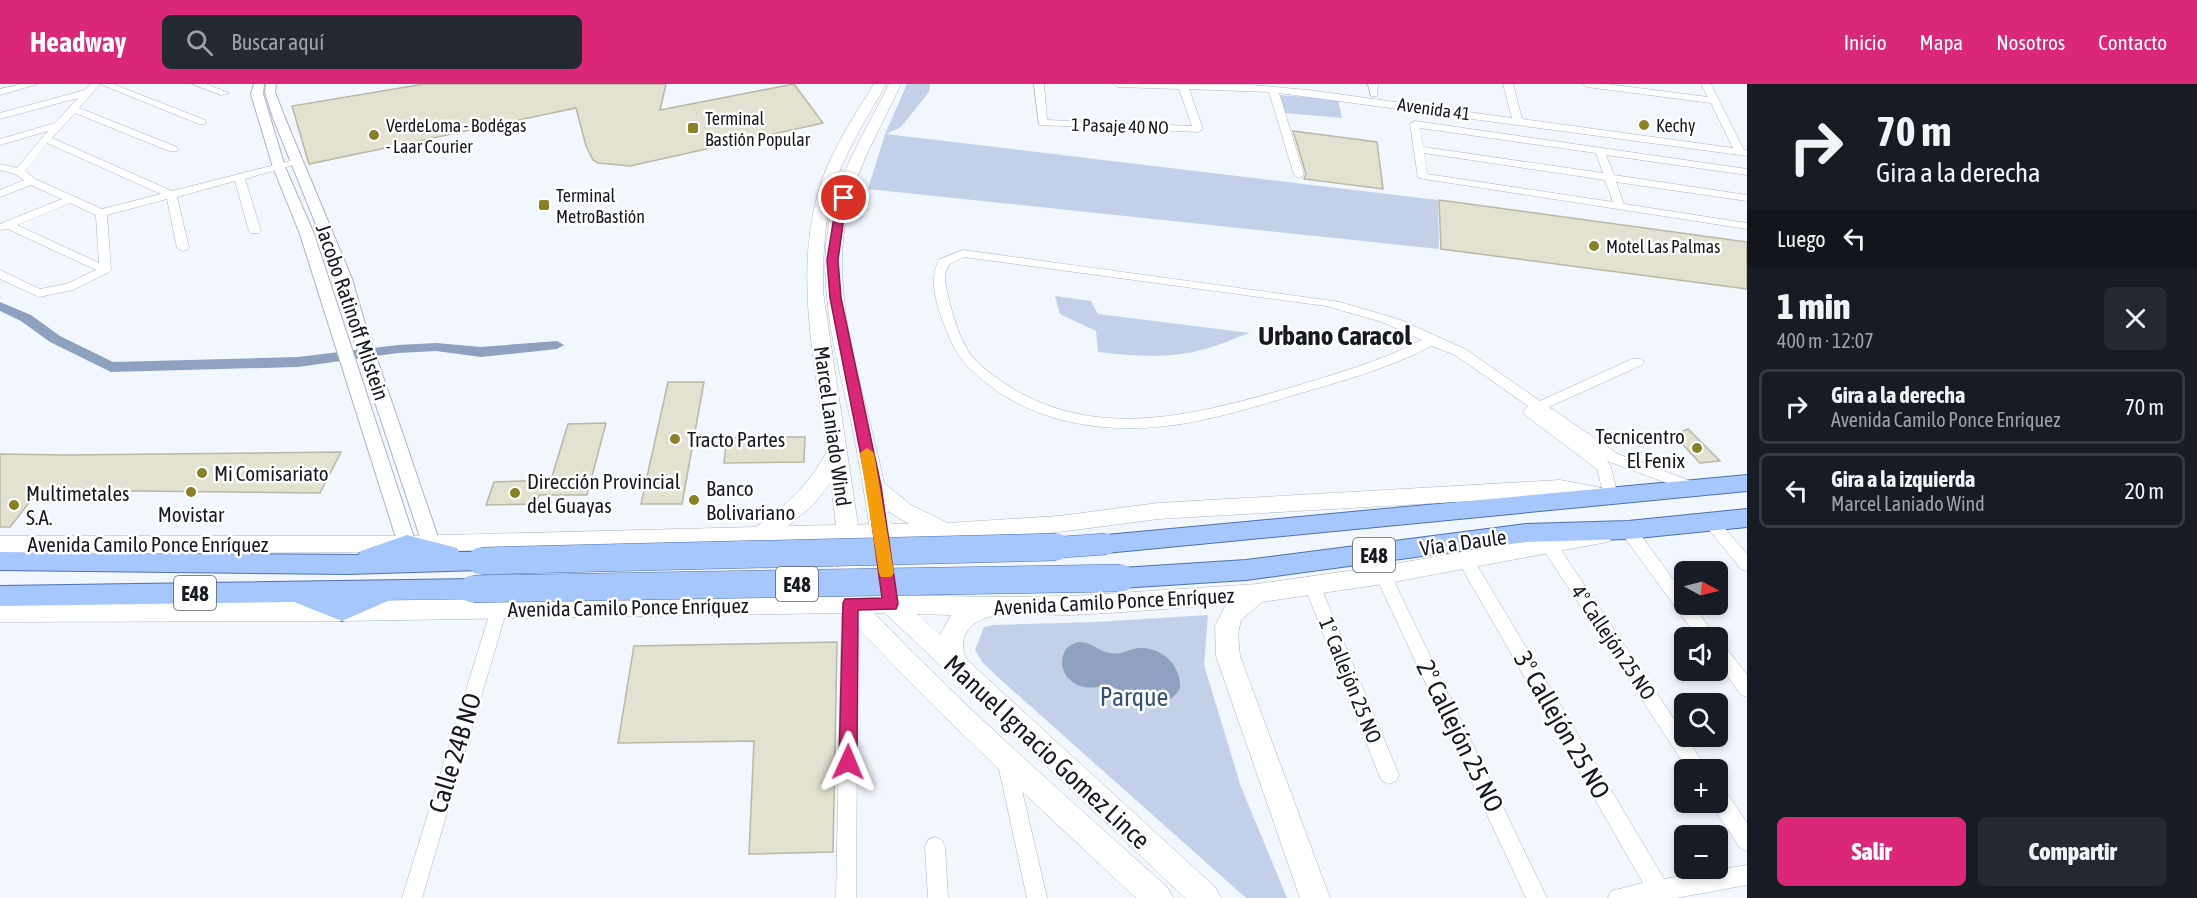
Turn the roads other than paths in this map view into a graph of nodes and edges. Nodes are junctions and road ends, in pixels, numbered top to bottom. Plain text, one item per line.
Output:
1 (33, 84) edge
2 (96, 84) edge
3 (105, 84) edge
4 (197, 84) edge
5 (259, 84) edge
6 (271, 84) edge
7 (880, 84) edge
8 (895, 84) edge
9 (1039, 84) edge
10 (1118, 84) edge
11 (1508, 84) edge
12 (1587, 84) edge
13 (1706, 84) edge
14 (1183, 86) junction
15 (1227, 86) edge
16 (1277, 87) edge
17 (1373, 89) edge
18 (0, 92) edge
19 (89, 92) junction
20 (224, 93) dead end
21 (1714, 101) junction
22 (73, 110) junction
23 (0, 116) edge
24 (1516, 117) junction
25 (202, 122) dead end
26 (58, 125) junction
27 (46, 139) junction
28 (0, 142) edge
29 (173, 149) dead end
30 (1418, 149) junction
31 (1742, 149) edge
32 (1600, 151) junction
33 (33, 153) junction
34 (298, 162) junction
35 (0, 166) edge
36 (279, 167) junction
37 (19, 172) junction
38 (1747, 172) edge
39 (1299, 175) dead end
40 (239, 177) junction
41 (1610, 178) junction
42 (31, 181) junction
43 (0, 194) edge
44 (171, 195) junction
45 (1747, 198) edge
46 (71, 199) junction
47 (1620, 207) junction
48 (101, 213) junction
49 (4, 226) edge
50 (1747, 226) edge
51 (255, 231) dead end
52 (183, 248) dead end
53 (105, 270) junction
54 (0, 274) edge
55 (1431, 340) junction
56 (1637, 362) dead end
57 (1534, 408) junction
58 (837, 450) junction
59 (1747, 483) edge
60 (874, 486) junction
61 (1694, 488) junction
62 (1610, 496) junction
63 (1158, 511) joint
64 (1747, 518) edge
65 (1710, 522) junction
66 (957, 530) junction
67 (985, 530) junction
68 (1628, 530) junction
69 (881, 532) junction
70 (848, 533) junction
71 (762, 534) junction
72 (431, 543) junction
73 (407, 544) junction
74 (1106, 544) joint
75 (0, 545) edge
76 (1549, 545) junction
77 (1465, 559) junction
78 (0, 561) edge
79 (479, 561) junction
80 (348, 565) junction
81 (1747, 565) edge
82 (1383, 575) junction
83 (1120, 578) joint
84 (1312, 585) junction
85 (390, 590) junction
86 (294, 592) junction
87 (1257, 593) junction
88 (0, 596) edge
89 (850, 603) junction
90 (890, 604) junction
91 (987, 608) junction
92 (499, 609) junction
93 (342, 611) junction
94 (0, 612) edge
95 (1700, 627) edge
96 (1728, 663) edge
97 (960, 671) junction
98 (1747, 689) edge
99 (1692, 759) edge
100 (1006, 760) junction
101 (1389, 775) dead end
102 (1728, 812) edge
103 (1747, 841) edge
104 (935, 847) dead end
105 (1747, 875) edge
106 (1659, 891) junction
107 (1157, 897) edge
108 (412, 898) edge
109 (846, 898) edge
110 (938, 898) edge
111 (1037, 898) edge
112 (1206, 898) edge
113 (1315, 898) edge
114 (1537, 898) edge
115 (1617, 898) edge

1 - 18 street
2 - 19 street
3 - 25 street
4 - 20 street
5 - 36 street, Jacobo Ratinoff Milstein
6 - 34 street, Jacobo Ratinoff Milstein
7 - 58 main road, Marcel Laniado Wind
8 - 60 main road, Marcel Laniado Wind
9 - 14 street, 1 Pasaje 40 NO
10 - 14 street, Avenida 41
11 - 24 street
12 - 21 street
13 - 21 street
14 - 15 street, Avenida 41
15 - 16 street, Avenida 41
16 - 17 street, Avenida 41
16 - 24 street, Avenida 41
16 - 39 street
17 - 24 street, Avenida 41
19 - 22 street
19 - 23 street
21 - 31 street
22 - 26 street
22 - 29 street
24 - 31 street, Avenida 41
26 - 27 street
26 - 28 street
27 - 33 street
27 - 44 street
30 - 32 street
30 - 41 street
30 - 47 street
32 - 38 street
32 - 41 street
33 - 35 street
33 - 37 street
34 - 36 street
34 - 72 street, Jacobo Ratinoff Milstein
35 - 37 street
36 - 40 street
36 - 73 street, Jacobo Ratinoff Milstein
37 - 42 street
40 - 44 street
40 - 51 street
41 - 45 street
41 - 47 street
42 - 43 street
42 - 46 street
44 - 48 street
44 - 52 street
46 - 48 street
46 - 49 street
47 - 50 street
48 - 53 street
49 - 53 street
53 - 54 street
55 - 55 street
55 - 57 street
56 - 57 street
57 - 61 street
57 - 62 street
58 - 70 main road, Marcel Laniado Wind
58 - 71 main road
59 - 61 main road, Vía a Daule / E48
60 - 66 main road
60 - 69 main road, Marcel Laniado Wind
61 - 62 main road, Vía a Daule / E48
62 - 63 main road, Vía a Daule / E48
62 - 74 main road, Vía a Daule / E48
63 - 67 main road, Avenida Camilo Ponce Enríquez / E48
64 - 65 main road, Vía a Daule / E48
65 - 68 main road, Vía a Daule / E48
65 - 81 street
66 - 67 main road, Avenida Camilo Ponce Enríquez / E48
66 - 69 main road, Avenida Camilo Ponce Enríquez / E48
67 - 91 main road
68 - 76 main road, Vía a Daule / E48
68 - 83 main road, Vía a Daule / E48
68 - 95 street
69 - 70 main road, Avenida Camilo Ponce Enríquez / E48
69 - 90 main road, Marcel Laniado Wind
70 - 71 main road, Avenida Camilo Ponce Enríquez / E48
70 - 89 main road, Marcel Laniado Wind
71 - 72 main road, Avenida Camilo Ponce Enríquez / E48
72 - 73 main road, Avenida Camilo Ponce Enríquez / E48
73 - 75 main road, Avenida Camilo Ponce Enríquez / E48
73 - 79 main road
73 - 80 main road
74 - 79 main road, Avenida Camilo Ponce Enríquez / E48, bridge
76 - 77 main road, Vía a Daule / E48
76 - 99 street, 4° Callejón 25 NO
77 - 82 main road, Vía a Daule / E48
77 - 106 street, 3° Callejón 25 NO
78 - 80 main road, Avenida Camilo Ponce Enríquez / E48
79 - 80 main road, Avenida Camilo Ponce Enríquez / E48
82 - 84 main road, Vía a Daule / E48
82 - 114 street, 2° Callejón 25 NO
83 - 85 main road, Avenida Camilo Ponce Enríquez / E48, bridge
84 - 87 main road, Vía a Daule / E48
84 - 101 street, 1° Callejón 25 NO
85 - 86 main road, Avenida Camilo Ponce Enríquez / E48
85 - 93 main road
86 - 88 main road, Avenida Camilo Ponce Enríquez / E48
86 - 93 main road
87 - 91 main road, Avenida Camilo Ponce Enríquez / E48
87 - 113 main road
89 - 90 main road, Avenida Camilo Ponce Enríquez / E48
89 - 92 main road, Avenida Camilo Ponce Enríquez / E48
89 - 100 main road, Manuel Ignacio Gomez Lince
89 - 109 street
90 - 91 main road, Avenida Camilo Ponce Enríquez / E48
90 - 97 main road, Manuel Ignacio Gomez Lince
91 - 97 main road
92 - 93 main road, Avenida Camilo Ponce Enríquez / E48
92 - 108 street, Calle 24B NO
93 - 94 main road, Avenida Camilo Ponce Enríquez / E48
96 - 98 street
97 - 112 main road, Manuel Ignacio Gomez Lince
100 - 107 main road, Manuel Ignacio Gomez Lince
100 - 111 street
102 - 103 street
104 - 110 street
105 - 106 street
106 - 115 street

